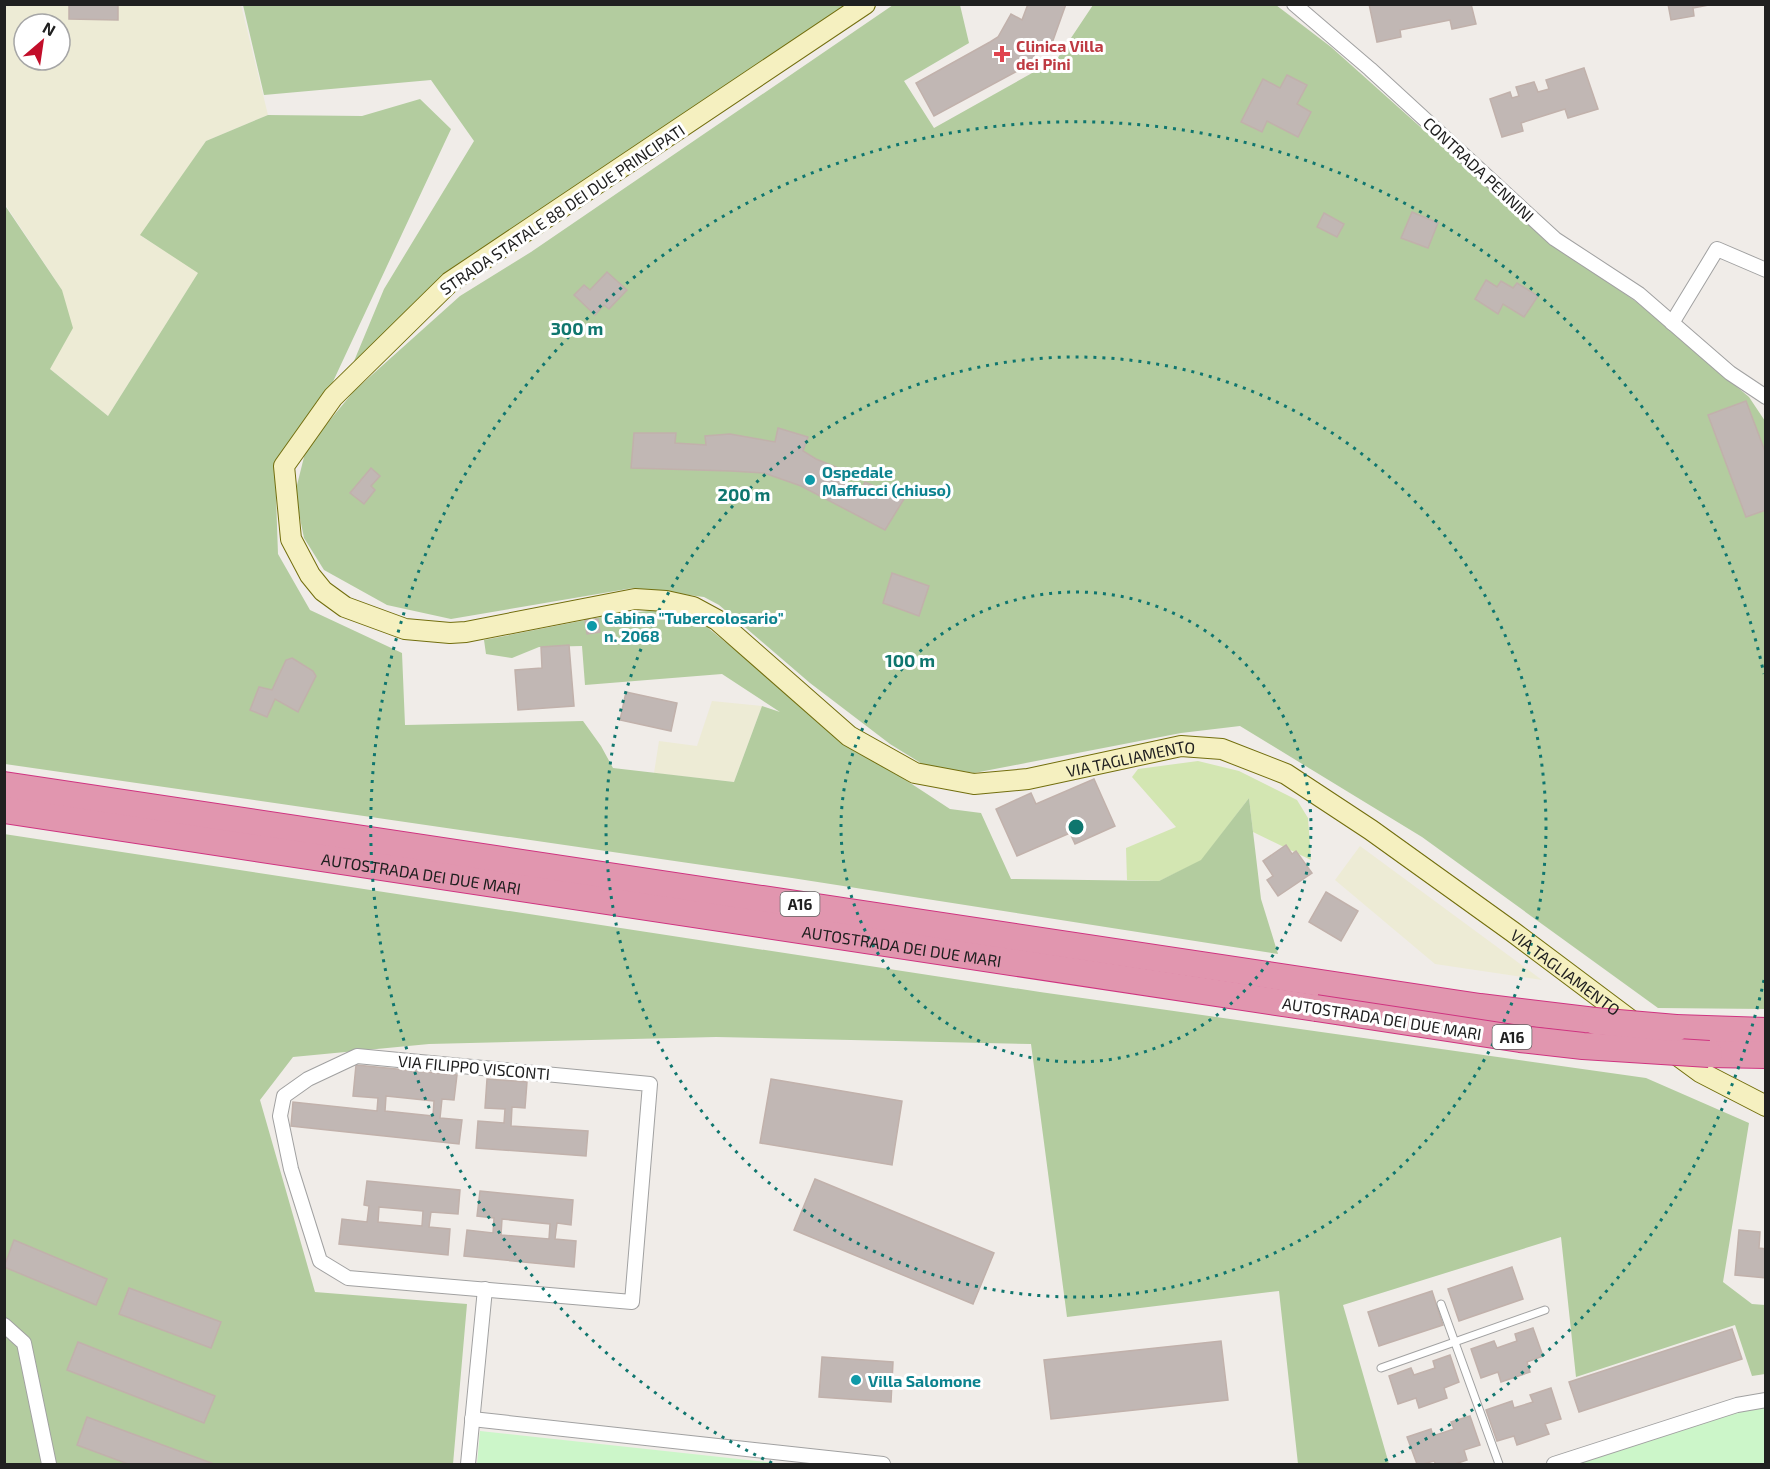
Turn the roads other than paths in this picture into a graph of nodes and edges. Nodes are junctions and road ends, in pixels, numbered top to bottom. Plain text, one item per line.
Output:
1 (865, 4) edge
2 (1294, 4) edge
3 (1766, 270) edge
4 (1672, 323) junction
5 (1766, 397) edge
6 (450, 633) joint
7 (4, 785) edge
8 (4, 810) edge
9 (1766, 1030) edge
10 (1766, 1055) edge
11 (1766, 1106) edge
12 (485, 1288) junction
13 (1441, 1304) dead end
14 (1545, 1310) dead end
15 (4, 1325) edge
16 (1454, 1342) junction
17 (1381, 1368) dead end
18 (1766, 1400) edge
19 (472, 1419) junction
20 (49, 1464) edge
21 (468, 1464) edge
22 (883, 1464) edge
23 (1499, 1464) edge
24 (1554, 1464) edge

1 - 6 main road, STRADA STATALE 88 DEI DUE PRINCIPATI
2 - 4 street, CONTRADA PENNINI
3 - 4 street
4 - 5 street, CONTRADA PENNINI
6 - 11 main road, VIA TAGLIAMENTO
7 - 9 highway, AUTOSTRADA DEI DUE MARI / A16, bridge
8 - 10 highway, AUTOSTRADA DEI DUE MARI / A16, bridge
12 - 12 street, VIA FILIPPO VISCONTI
12 - 19 street
13 - 16 lane
14 - 16 lane
15 - 20 street
16 - 17 lane
16 - 23 lane
18 - 24 street
19 - 21 street
19 - 22 street

